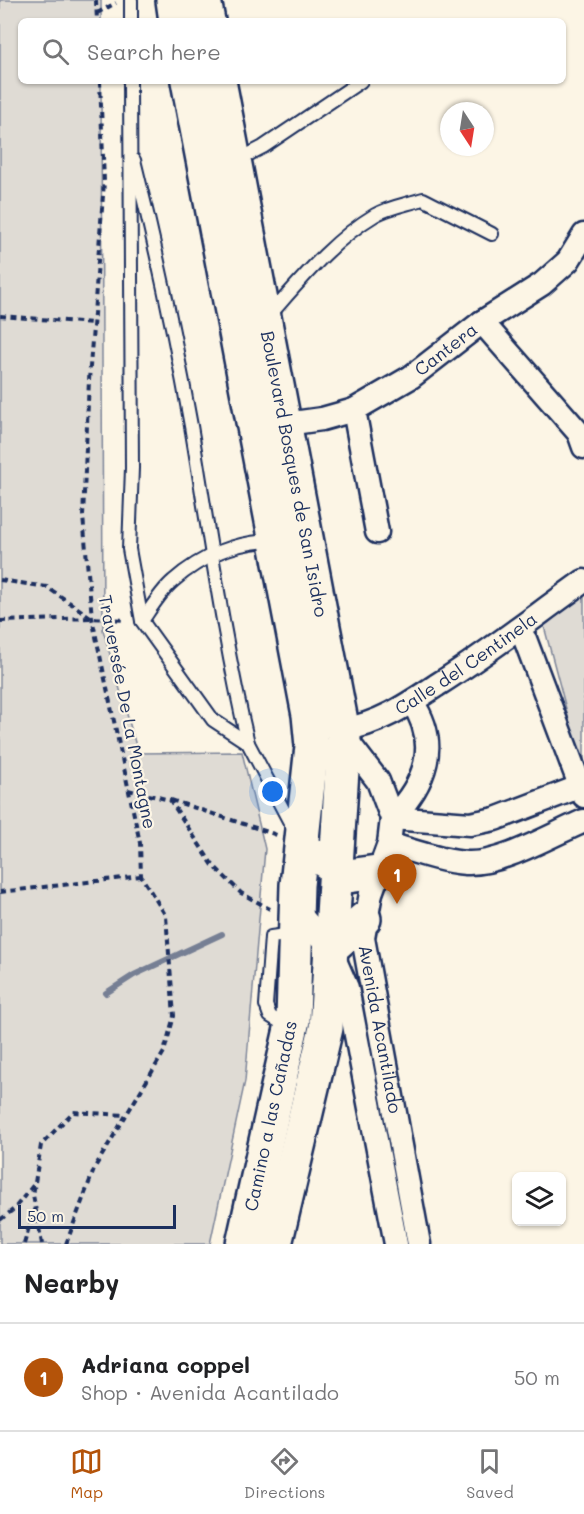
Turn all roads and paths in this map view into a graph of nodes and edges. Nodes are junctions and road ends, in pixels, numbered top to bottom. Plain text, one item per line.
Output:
1 (96, 0) edge
2 (122, 0) edge
3 (131, 0) edge
4 (173, 0) edge
5 (204, 0) edge
6 (97, 13) junction
7 (97, 18) edge
8 (131, 18) edge
9 (176, 18) edge
10 (207, 18) edge
11 (100, 84) edge
12 (129, 84) edge
13 (189, 84) edge
14 (220, 84) edge
15 (357, 84) edge
16 (128, 138) junction
17 (235, 162) junction
18 (492, 234) dead end
19 (584, 235) edge
20 (0, 316) edge
21 (266, 320) junction
22 (482, 322) junction
23 (93, 323) junction
24 (354, 410) junction
25 (286, 424) junction
26 (584, 447) edge
27 (377, 532) dead end
28 (275, 541) junction
29 (211, 553) junction
30 (0, 579) edge
31 (584, 581) edge
32 (92, 618) junction
33 (0, 621) edge
34 (142, 621) junction
35 (525, 639) dead end
36 (412, 702) junction
37 (343, 734) junction
38 (248, 743) junction
39 (582, 789) edge
40 (128, 790) junction
41 (170, 800) junction
42 (392, 818) junction
43 (584, 821) edge
44 (302, 843) junction
45 (383, 858) junction
46 (334, 868) junction
47 (141, 876) junction
48 (0, 892) edge
49 (364, 920) junction
50 (296, 922) junction
51 (330, 949) junction
52 (308, 1033) junction
53 (125, 1115) junction
54 (35, 1182) junction
55 (35, 1206) junction
56 (0, 1220) edge
57 (24, 1244) edge
58 (42, 1244) edge
59 (66, 1244) edge
60 (243, 1244) edge
61 (275, 1244) edge
62 (396, 1244) edge
63 (419, 1244) edge

1 - 6 path
2 - 6 path
3 - 8 lane
4 - 9 main road
5 - 10 main road
6 - 7 path
11 - 23 path, Traversée De La Montagne
12 - 16 lane
13 - 28 main road, Boulevard Bosques de San Isidro
14 - 17 main road, Boulevard Bosques de San Isidro
15 - 17 lane
16 - 29 lane
16 - 34 lane
17 - 21 main road, Boulevard Bosques de San Isidro
18 - 21 lane
19 - 22 street, Cantera
20 - 23 path
21 - 25 main road, Boulevard Bosques de San Isidro
22 - 24 street, Cantera
22 - 26 street
23 - 32 path, Traversée De La Montagne
24 - 25 street, Cantera
24 - 27 street
25 - 37 main road, Boulevard Bosques de San Isidro
28 - 29 lane
28 - 44 main road, Boulevard Bosques de San Isidro
29 - 34 lane
29 - 38 lane
30 - 32 path
31 - 36 street, Calle del Centinela
32 - 33 path
32 - 34 path
32 - 40 path, Traversée De La Montagne
34 - 38 lane
35 - 39 street
36 - 37 street, Calle del Centinela
36 - 42 street
37 - 42 street, Avenida Acantilado
37 - 46 main road, Boulevard Bosques de San Isidro
38 - 44 lane
39 - 42 street
40 - 41 path
40 - 47 path, Traversée De La Montagne
41 - 44 path
41 - 50 path
42 - 45 street, Avenida Acantilado
43 - 45 street
44 - 46 main road
44 - 50 main road, Camino a las Cañadas
45 - 46 main road
45 - 49 street, Avenida Acantilado
46 - 51 main road, Camino a las Cañadas
47 - 48 path
47 - 53 path
49 - 51 main road
49 - 63 street, Avenida Acantilado
50 - 51 street, Avenida Acantilado
50 - 52 main road, Camino a las Cañadas
51 - 52 main road, Camino a las Cañadas
51 - 62 street, Avenida Acantilado
52 - 60 main road, Camino a las Cañadas
52 - 61 main road, Camino a las Cañadas
53 - 54 path
53 - 59 path
54 - 55 path
54 - 56 path
55 - 57 path
55 - 58 path

